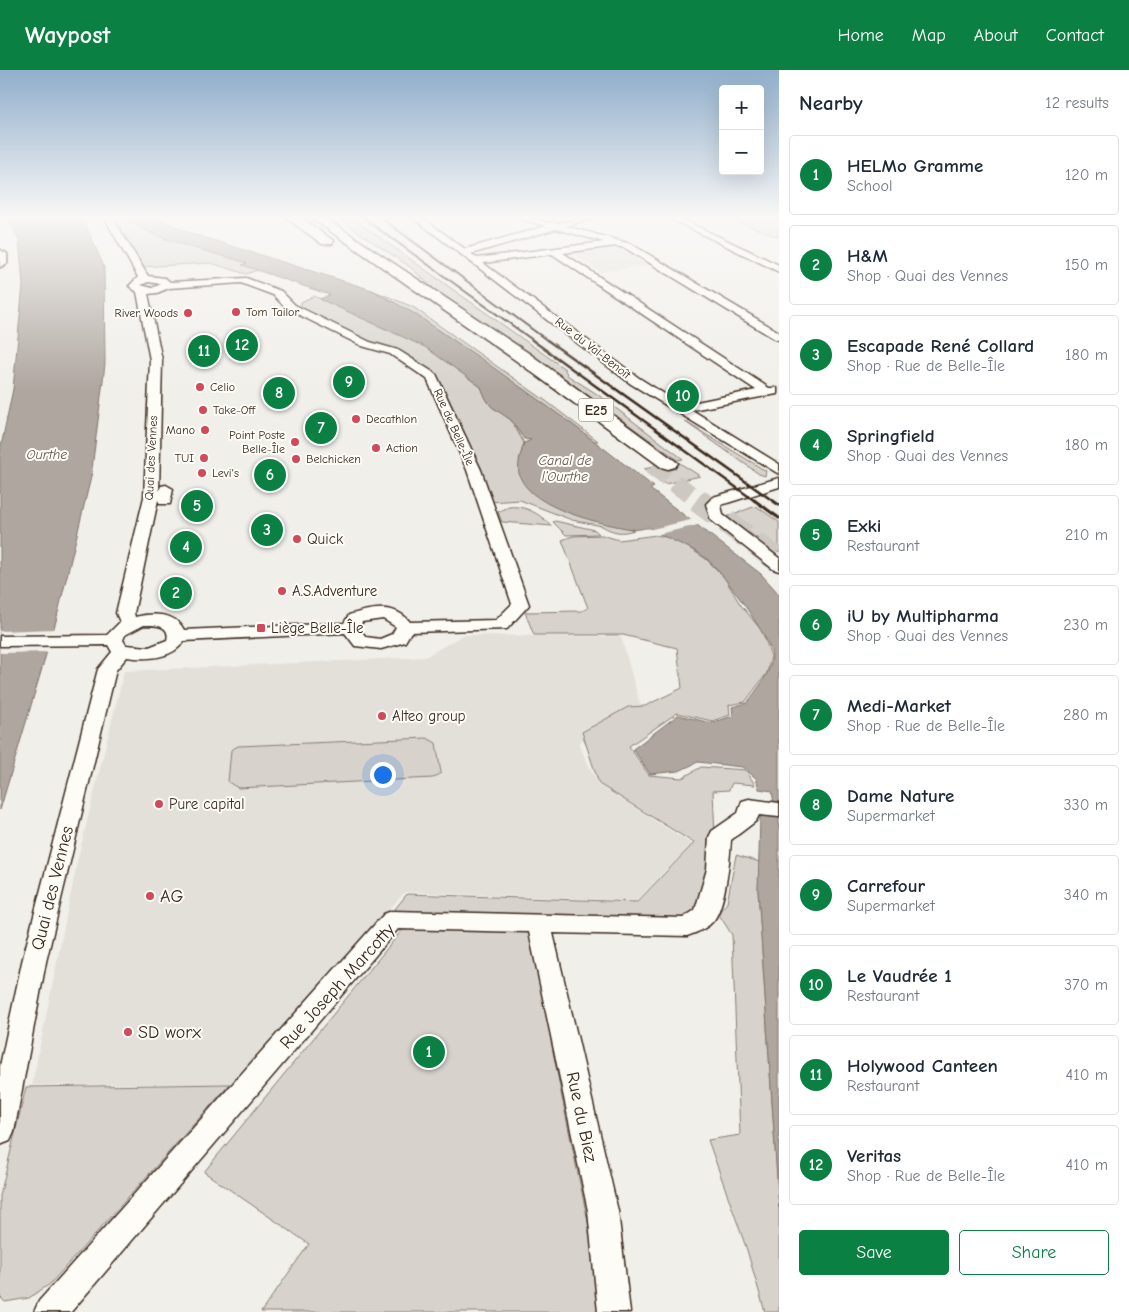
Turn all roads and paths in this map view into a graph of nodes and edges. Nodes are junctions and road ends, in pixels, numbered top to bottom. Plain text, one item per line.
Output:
1 (142, 275) edge
2 (377, 275) edge
3 (393, 275) edge
4 (416, 275) edge
5 (493, 275) edge
6 (591, 275) edge
7 (675, 275) edge
8 (141, 286) junction
9 (426, 297) junction
10 (779, 337) edge
11 (773, 391) edge
12 (679, 409) junction
13 (660, 465) tunnel mouth
14 (779, 470) edge
15 (779, 482) edge
16 (779, 566) edge
17 (130, 623) junction
18 (350, 628) junction
19 (405, 628) junction
20 (177, 636) junction
21 (0, 641) edge
22 (118, 645) junction
23 (777, 810) dead end
24 (539, 924) junction
25 (0, 1132) edge
26 (50, 1312) edge
27 (614, 1312) edge

1 - 8 street, Quai des Vennes
2 - 9 highway
3 - 9 highway, E25
4 - 9 highway
5 - 12 street, Rue du Val-Benoît
6 - 11 street
7 - 10 street
8 - 17 street, Quai des Vennes
8 - 19 street, Rue de Belle-Île
9 - 13 highway, E25
11 - 12 street
12 - 14 street, Rue du Val-Benoît
15 - 16 street
17 - 20 street
17 - 22 street, Quai des Vennes
18 - 19 street
18 - 19 street
18 - 20 street
20 - 22 street
21 - 22 street
22 - 25 street, Quai des Vennes
23 - 24 street, Rue Joseph Marcotty
24 - 26 street, Rue Joseph Marcotty
24 - 27 street, Rue du Biez

